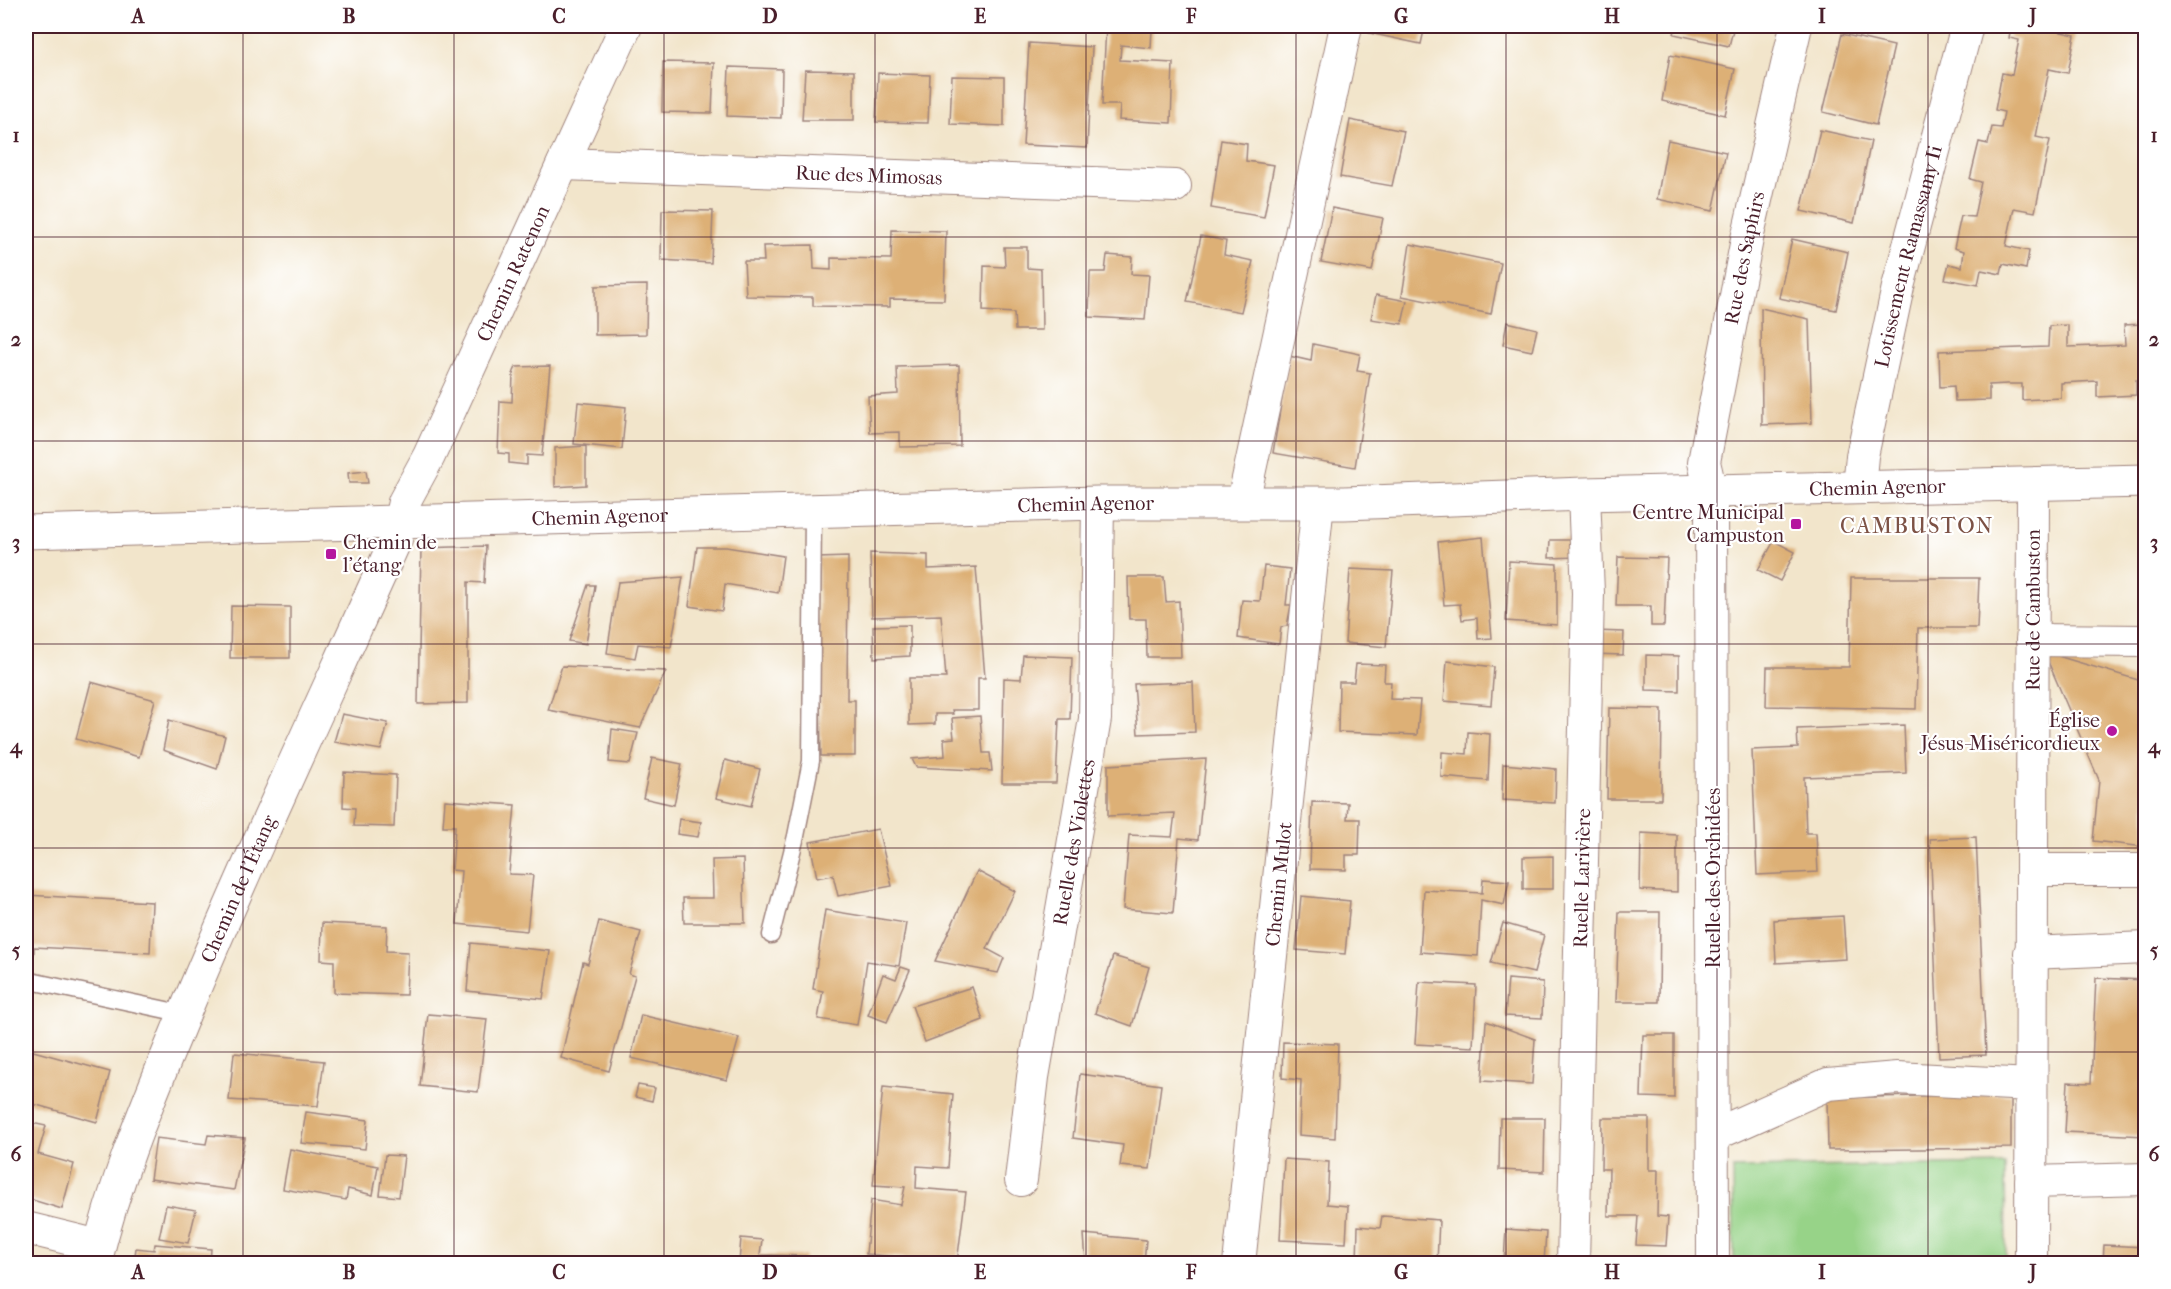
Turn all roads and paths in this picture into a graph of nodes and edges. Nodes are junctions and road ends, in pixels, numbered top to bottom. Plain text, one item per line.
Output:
1 (626, 26) edge
2 (1346, 26) edge
3 (1796, 26) edge
4 (1967, 26) edge
5 (563, 164) junction
6 (1175, 186) dead end
7 (2145, 481) edge
8 (2033, 484) junction
9 (1858, 488) junction
10 (1711, 492) junction
11 (1584, 494) junction
12 (1243, 502) junction
13 (1098, 503) junction
14 (1318, 503) junction
15 (813, 511) junction
16 (402, 522) junction
17 (26, 531) edge
18 (2032, 640) junction
19 (2145, 641) edge
20 (2032, 870) junction
21 (2145, 870) edge
22 (771, 935) dead end
23 (2145, 948) edge
24 (2030, 953) junction
25 (26, 980) edge
26 (185, 1014) junction
27 (2030, 1085) junction
28 (1714, 1135) junction
29 (2145, 1179) edge
30 (1021, 1180) dead end
31 (2031, 1182) junction
32 (26, 1228) edge
33 (97, 1255) edge
34 (1239, 1263) edge
35 (1573, 1263) edge
36 (1713, 1263) edge
37 (2031, 1263) edge

1 - 5 street, Chemin Ratenon
2 - 12 street
3 - 10 street, Rue des Saphirs
4 - 9 street, Lotissement Ramassamy Ii
5 - 6 street, Rue des Mimosas
5 - 16 street, Chemin Ratenon
7 - 8 main road, Chemin Agenor
8 - 9 main road, Chemin Agenor
8 - 18 street, Rue de Cambuston
9 - 10 main road, Chemin Agenor
10 - 11 main road, Chemin Agenor
10 - 28 street, Ruelle des Orchidées
11 - 14 main road, Chemin Agenor
11 - 35 street, Ruelle Larivière
12 - 13 main road, Chemin Agenor
12 - 14 main road, Chemin Agenor
13 - 15 main road, Chemin Agenor
13 - 30 street, Ruelle des Violettes
14 - 34 street, Chemin Mulot
15 - 16 main road, Chemin Agenor
15 - 22 lane
16 - 17 main road, Chemin Agenor
16 - 26 street, Chemin de l'Étang
18 - 19 street
18 - 20 street, Rue de Cambuston
20 - 21 street
20 - 24 street, Rue de Cambuston
23 - 24 street
24 - 27 street, Rue de Cambuston
25 - 26 lane
26 - 33 street, Chemin de l'Étang
27 - 28 street
27 - 31 street, Rue de Cambuston
28 - 36 street, Ruelle des Orchidées
29 - 31 street
31 - 37 street, Rue de Cambuston
32 - 33 street

